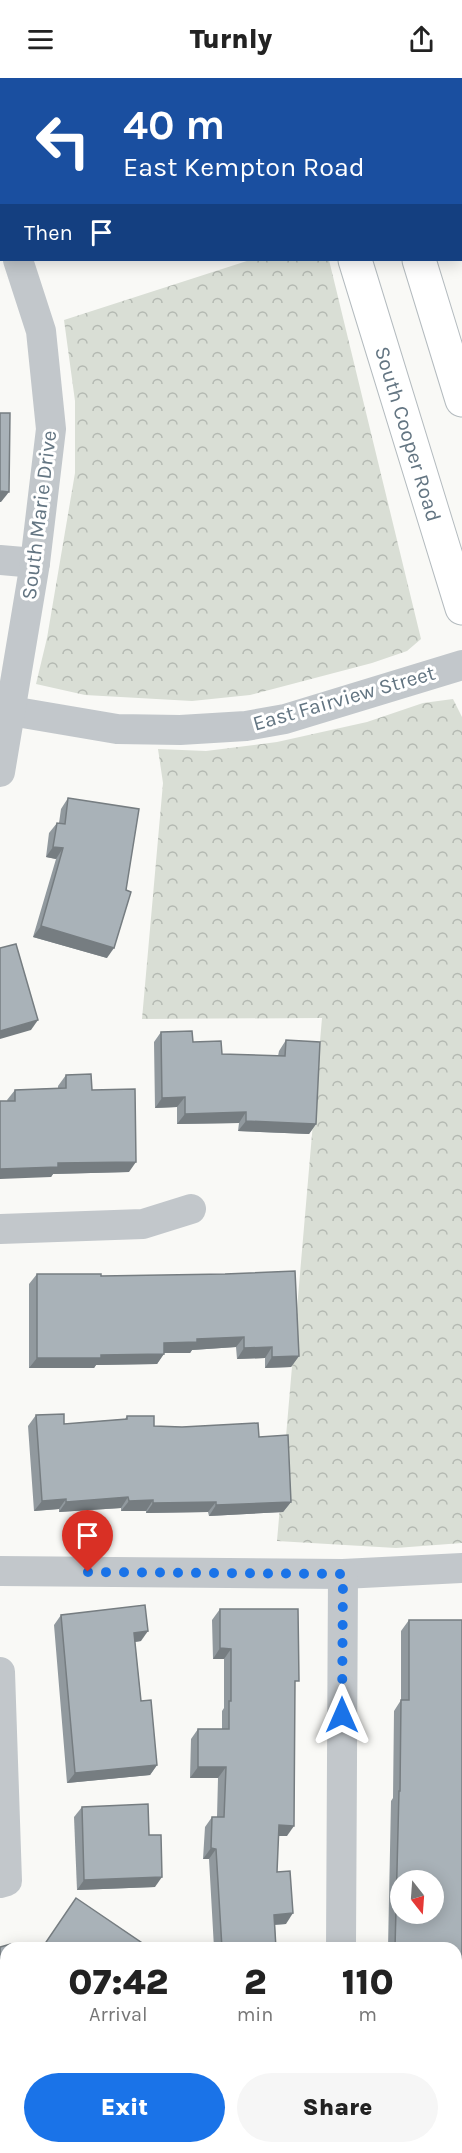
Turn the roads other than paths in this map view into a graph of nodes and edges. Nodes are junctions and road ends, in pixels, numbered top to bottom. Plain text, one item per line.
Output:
1 (18, 261) edge
2 (356, 261) edge
3 (419, 261) edge
4 (462, 400) edge
5 (0, 560) edge
6 (35, 563) junction
7 (462, 608) edge
8 (462, 665) edge
9 (11, 711) junction
10 (0, 772) edge
11 (191, 1209) dead end
12 (0, 1229) edge
13 (462, 1568) edge
14 (0, 1571) edge
15 (343, 1574) junction
16 (0, 1672) edge
17 (4, 1882) edge
18 (341, 1942) edge

1 - 6 street, South Marie Drive
2 - 7 main road, South Cooper Road
3 - 4 main road
5 - 6 street
6 - 9 street, South Marie Drive
8 - 9 street, East Fairview Street
9 - 10 street, South Marie Drive
11 - 12 street
13 - 15 street
14 - 15 street
15 - 18 street
16 - 17 street

